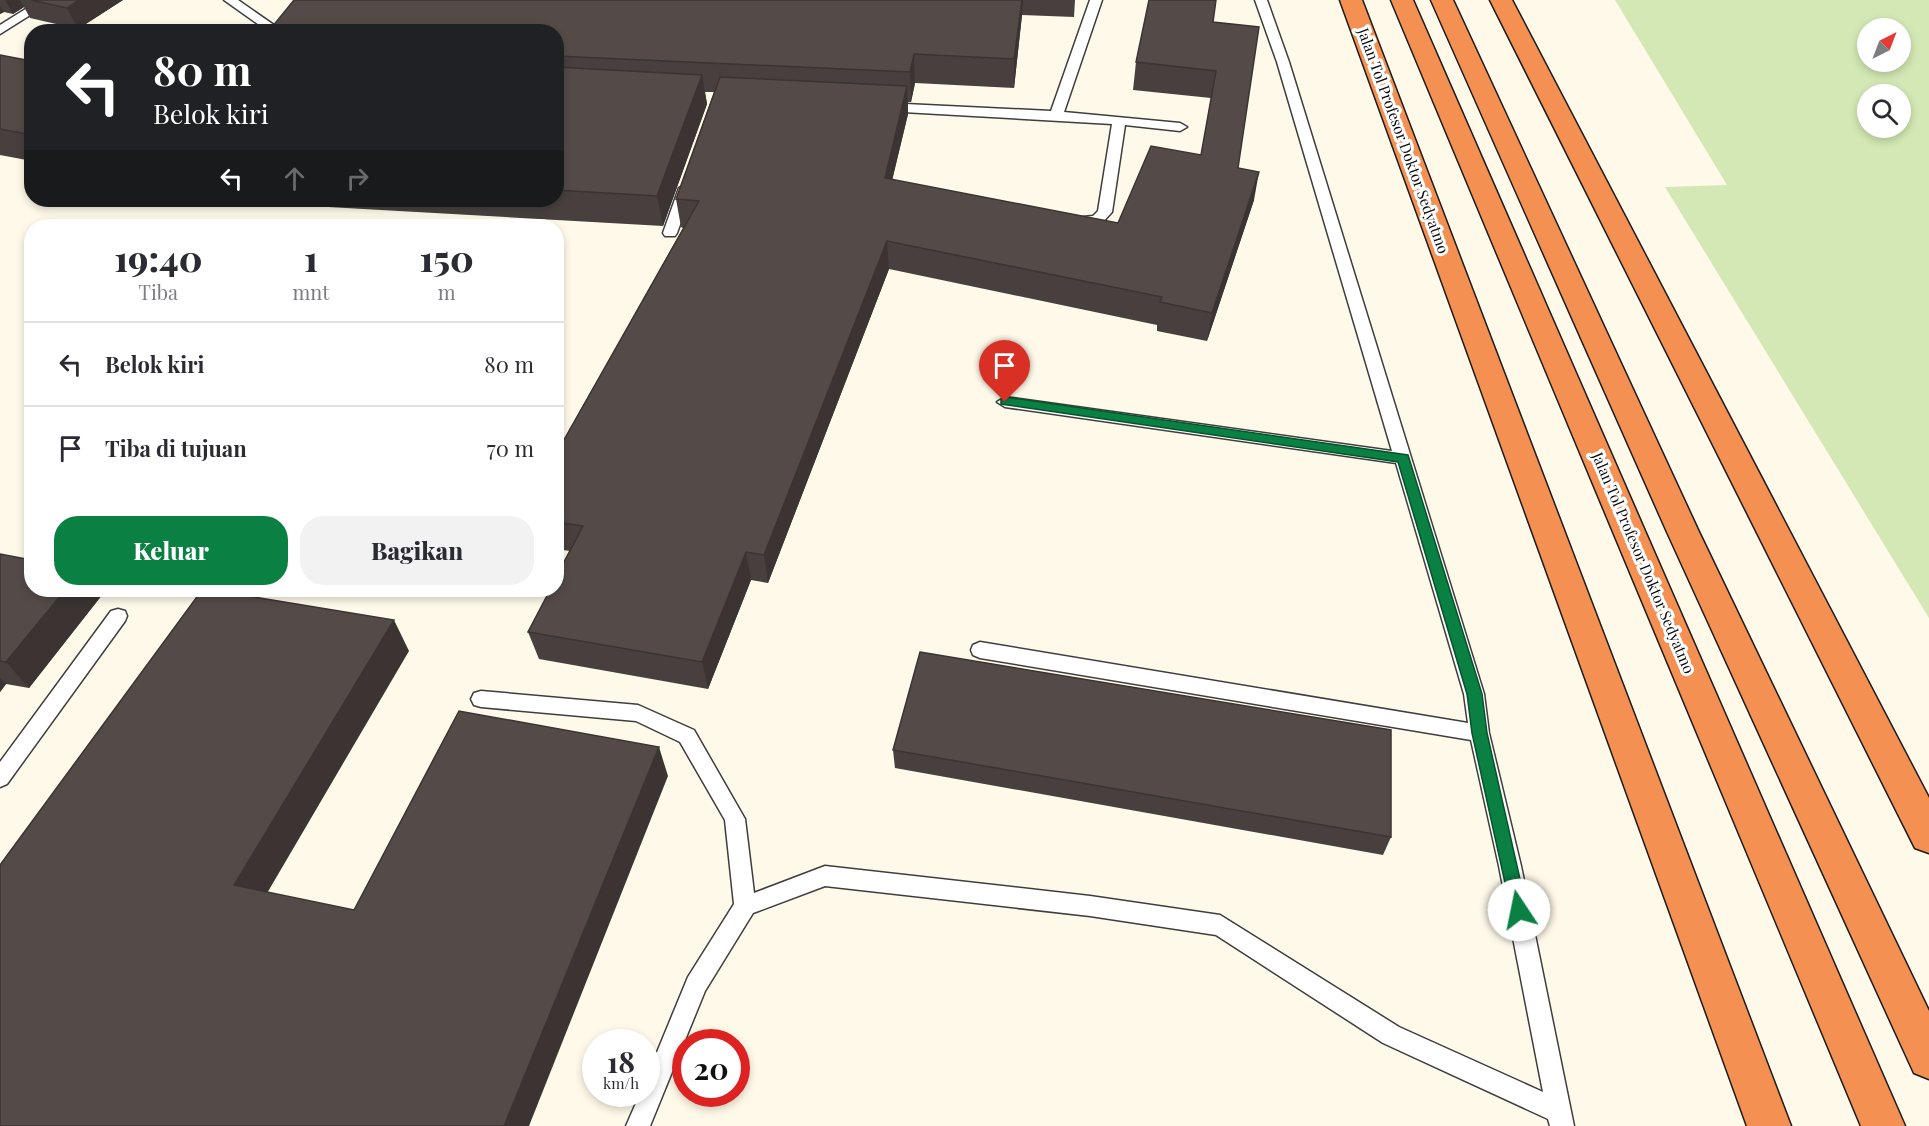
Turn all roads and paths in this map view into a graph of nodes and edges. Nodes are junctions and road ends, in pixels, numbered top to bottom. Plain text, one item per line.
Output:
1 (48, 0) edge
2 (230, 0) edge
3 (1096, 0) edge
4 (1261, 0) edge
5 (1351, 0) edge
6 (1402, 0) edge
7 (1442, 0) edge
8 (1501, 0) edge
9 (1508, 0) edge
10 (266, 24) edge
11 (0, 30) edge
12 (869, 106) edge
13 (1056, 115) junction
14 (1119, 121) junction
15 (1180, 127) dead end
16 (690, 177) edge
17 (1607, 209) junction
18 (1054, 219) edge
19 (670, 233) dead end
20 (1005, 402) dead end
21 (1403, 458) junction
22 (118, 616) dead end
23 (980, 650) dead end
24 (481, 699) dead end
25 (1479, 733) junction
26 (0, 778) edge
27 (1929, 836) edge
28 (745, 906) junction
29 (1929, 1058) edge
30 (1560, 1118) edge
31 (638, 1126) edge
32 (1769, 1126) edge
33 (1882, 1126) edge

1 - 11 lane
2 - 10 lane
3 - 13 lane
4 - 21 lane
5 - 32 highway, Jalan Tol Profesor Doktor Sedyatmo
6 - 33 highway, Jalan Tol Profesor Doktor Sedyatmo
7 - 29 highway
8 - 17 highway
9 - 17 highway
12 - 13 lane
13 - 14 lane
14 - 15 lane
14 - 18 lane
16 - 19 lane
17 - 27 highway
20 - 21 lane
21 - 25 lane
22 - 26 lane
23 - 25 lane
24 - 28 lane
25 - 30 lane
28 - 30 lane
28 - 31 lane

